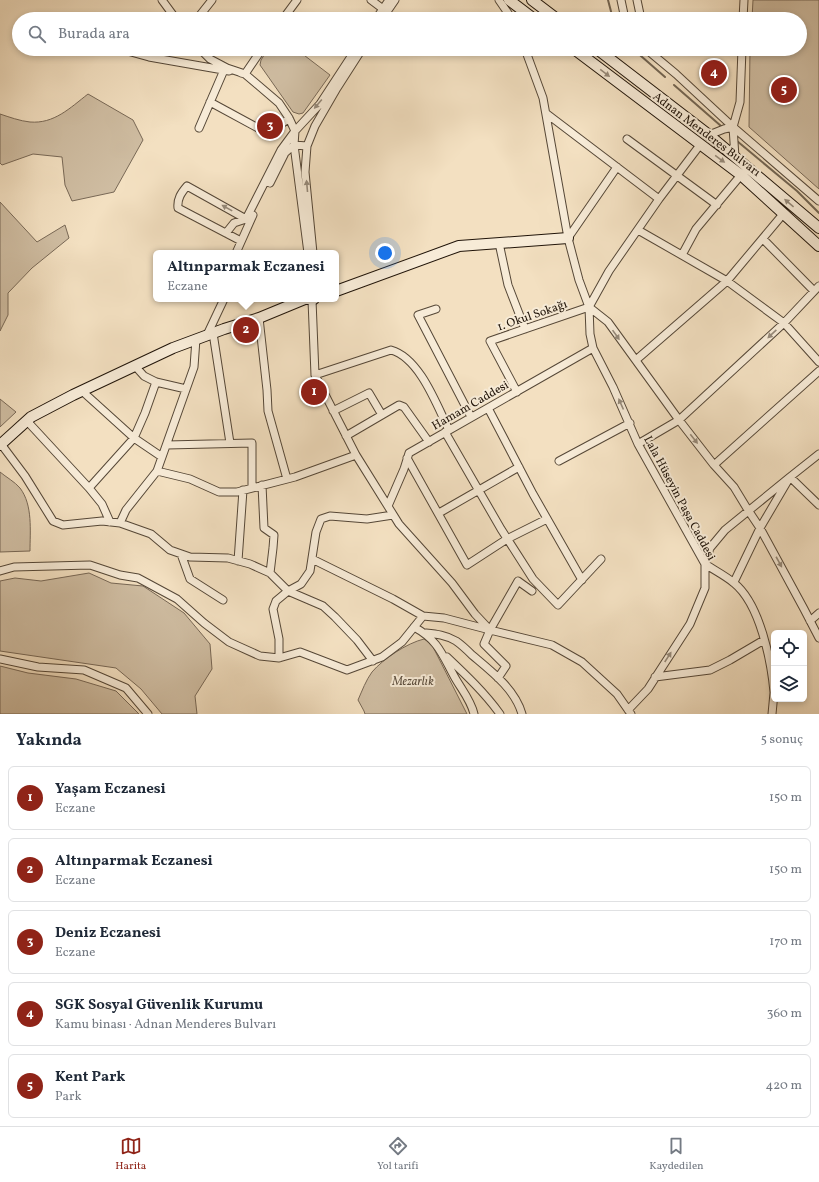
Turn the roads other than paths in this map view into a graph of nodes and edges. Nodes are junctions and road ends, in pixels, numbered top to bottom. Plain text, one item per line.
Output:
1 (162, 0) edge
2 (212, 0) edge
3 (297, 0) edge
4 (371, 0) edge
5 (389, 0) edge
6 (395, 0) edge
7 (500, 0) edge
8 (509, 0) edge
9 (532, 0) edge
10 (621, 0) edge
11 (637, 0) edge
12 (744, 0) edge
13 (383, 9) junction
14 (171, 12) edge
15 (203, 12) edge
16 (288, 12) edge
17 (381, 12) edge
18 (387, 12) edge
19 (508, 12) edge
20 (525, 12) edge
21 (548, 12) edge
22 (624, 12) edge
23 (640, 12) edge
24 (743, 12) edge
25 (145, 56) edge
26 (207, 56) edge
27 (257, 56) edge
28 (351, 56) edge
29 (358, 56) edge
30 (528, 56) edge
31 (583, 56) edge
32 (606, 56) edge
33 (654, 56) edge
34 (742, 56) edge
35 (224, 70) junction
36 (244, 74) junction
37 (210, 102) junction
38 (547, 114) junction
39 (289, 118) junction
40 (304, 121) junction
41 (315, 126) junction
42 (733, 127) junction
43 (200, 128) dead end
44 (295, 131) junction
45 (709, 135) junction
46 (627, 139) dead end
47 (700, 144) junction
48 (294, 145) junction
49 (307, 146) junction
50 (735, 157) junction
51 (617, 167) junction
52 (741, 175) junction
53 (677, 176) junction
54 (659, 199) junction
55 (819, 201) edge
56 (717, 205) junction
57 (784, 213) junction
58 (248, 220) junction
59 (819, 228) edge
60 (638, 230) junction
61 (226, 233) junction
62 (568, 238) junction
63 (762, 239) junction
64 (241, 241) junction
65 (499, 243) junction
66 (819, 246) edge
67 (237, 250) edge
68 (308, 250) edge
69 (313, 250) edge
70 (682, 255) junction
71 (727, 281) junction
72 (816, 289) edge
73 (339, 290) edge
74 (223, 302) edge
75 (301, 302) edge
76 (309, 302) edge
77 (589, 307) junction
78 (436, 309) dead end
79 (259, 318) junction
80 (784, 323) junction
81 (525, 329) junction
82 (210, 334) junction
83 (196, 339) junction
84 (593, 348) junction
85 (636, 360) junction
86 (819, 362) edge
87 (135, 366) junction
88 (819, 371) edge
89 (315, 375) junction
90 (156, 382) junction
91 (186, 389) junction
92 (82, 391) junction
93 (517, 392) junction
94 (488, 408) junction
95 (334, 411) junction
96 (382, 415) junction
97 (471, 417) junction
98 (679, 420) junction
99 (27, 421) junction
100 (630, 423) junction
101 (447, 431) junction
102 (346, 436) junction
103 (134, 438) junction
104 (429, 442) junction
105 (230, 443) junction
106 (638, 444) junction
107 (1, 445) edge
108 (167, 445) junction
109 (819, 454) edge
110 (356, 455) junction
111 (162, 457) junction
112 (407, 458) junction
113 (559, 461) dead end
114 (714, 465) junction
115 (519, 467) junction
116 (157, 471) junction
117 (790, 477) junction
118 (287, 479) junction
119 (262, 485) junction
120 (89, 488) junction
121 (252, 488) junction
122 (243, 490) junction
123 (478, 490) junction
124 (819, 505) edge
125 (388, 506) junction
126 (748, 510) junction
127 (438, 514) junction
128 (393, 515) junction
129 (547, 519) junction
130 (110, 522) junction
131 (120, 523) junction
132 (760, 528) junction
133 (507, 539) junction
134 (181, 554) junction
135 (312, 559) junction
136 (601, 559) dead end
137 (238, 561) junction
138 (705, 564) junction
139 (0, 571) edge
140 (270, 573) junction
141 (582, 580) junction
142 (734, 582) junction
143 (288, 591) junction
144 (532, 591) dead end
145 (223, 600) dead end
146 (819, 613) edge
147 (423, 616) junction
148 (810, 621) junction
149 (414, 627) junction
150 (490, 630) junction
151 (426, 633) junction
152 (819, 638) edge
153 (764, 640) junction
154 (443, 654) junction
155 (279, 658) junction
156 (0, 659) edge
157 (373, 661) junction
158 (771, 669) edge
159 (655, 677) junction
160 (498, 678) junction
161 (773, 702) edge
162 (629, 712) edge
163 (148, 714) edge
164 (474, 714) edge
165 (500, 714) edge
166 (522, 714) edge
167 (772, 714) edge

1 - 14 street
2 - 15 street
3 - 16 street
4 - 13 street
5 - 13 street
6 - 18 street
7 - 19 street
8 - 20 main road
9 - 21 main road
10 - 22 street
11 - 23 street
12 - 24 street
13 - 17 street
25 - 35 street
26 - 36 street
27 - 36 street
28 -> 40 street
29 - 41 street
30 - 38 street
31 -> 47 main road, Adnan Menderes Bulvarı
32 - 45 main road, Adnan Menderes Bulvarı
33 - 42 street
34 - 42 street
35 - 36 street
35 - 37 street
36 - 39 street
37 - 39 street
37 - 43 street
38 - 51 street
38 - 62 street
39 - 44 street
40 - 41 street
40 - 44 street
41 - 49 street
42 - 45 street
42 - 50 street
42 - 55 street
44 - 48 street
44 - 58 street
45 - 50 main road, Adnan Menderes Bulvarı
46 - 53 street
47 -> 52 main road, Adnan Menderes Bulvarı
47 - 53 street
48 - 49 street
48 - 58 street
48 - 68 street
69 -> 49 street
59 -> 50 main road, Adnan Menderes Bulvarı
51 - 54 street
51 - 62 street
52 - 56 street
52 - 57 main road, Adnan Menderes Bulvarı
53 - 54 street
53 - 56 street
54 - 60 street
56 - 70 street
57 - 63 street
57 - 66 main road, Adnan Menderes Bulvarı
58 - 61 street
58 -> 61 street
58 - 64 street
60 - 70 street
60 - 77 street
61 - 64 street
62 - 65 main road
62 - 77 street
63 - 71 street
63 - 72 street
64 - 67 street
65 - 73 main road
65 - 81 street
70 - 71 street
71 - 80 street
71 - 85 street
72 - 80 street
74 - 82 street
75 - 79 main road
76 - 89 street
77 - 81 street, 1. Okul Sokağı
77 - 84 street, Lala Hüseyin Paşa Caddesi
77 -> 85 street
78 - 97 street
79 - 82 main road
79 - 118 street
80 - 86 street
80 -> 98 street
81 - 93 street, 1. Okul Sokağı
82 - 83 main road
82 - 105 street
83 - 87 main road
83 - 91 street
84 - 93 street, Hamam Caddesi
100 -> 84 street, Lala Hüseyin Paşa Caddesi
85 - 98 street
87 - 90 street
87 - 92 main road
88 - 114 street
89 - 95 street
89 - 101 street
90 - 91 street
90 - 103 street
91 - 108 street
92 - 99 main road
92 - 103 street
93 - 94 street, Hamam Caddesi
94 - 97 street, Hamam Caddesi
94 - 115 street
95 - 96 street
95 - 102 street
96 - 102 street
96 - 104 street
97 - 101 street, Hamam Caddesi
98 - 106 street
98 -> 114 street
99 - 107 main road
99 - 120 street
100 - 106 street, Lala Hüseyin Paşa Caddesi
100 - 113 street
101 - 104 street, Hamam Caddesi
101 - 123 street
102 - 110 street
103 - 111 street
103 - 120 street
104 - 112 street, Hamam Caddesi
105 - 108 street
105 - 121 street
106 - 138 street, Lala Hüseyin Paşa Caddesi
107 - 130 street
108 - 111 street
109 - 117 street
110 - 118 street
110 - 125 street
111 - 116 street
112 - 125 street, Hamam Caddesi
112 - 127 street
114 - 126 street
115 - 123 street
115 - 129 street
116 - 122 street
116 - 131 street
117 - 124 street
117 - 126 street
117 - 132 street
118 - 119 street
119 - 121 street
119 - 140 street
120 - 130 street
121 - 122 street
122 - 137 street
123 - 127 street
123 - 133 street
125 - 128 street
126 - 132 street
126 - 138 street
127 - 133 street
128 - 135 street
128 - 150 street
129 - 133 street
129 - 141 street
130 - 131 street
131 - 134 street
132 - 142 street
132 -> 148 street
133 - 141 street
134 - 137 street
134 - 145 street
135 - 143 street
135 - 147 street
136 - 141 street
137 - 140 street
138 - 142 street
159 -> 138 street, Lala Hüseyin Paşa Caddesi
139 - 155 street
140 - 143 street
142 - 153 street
143 - 155 street
143 - 157 street
144 - 150 street
146 - 148 street
147 - 149 street
147 - 150 street
148 - 152 street
149 - 151 street
149 - 157 street
150 - 160 street
150 - 162 street
151 - 154 street
151 - 160 street
153 - 158 street
153 - 159 street
154 - 164 street
154 - 165 street
155 - 157 street
156 - 163 street
159 - 162 street, Lala Hüseyin Paşa Caddesi
160 - 166 street
161 - 167 street

